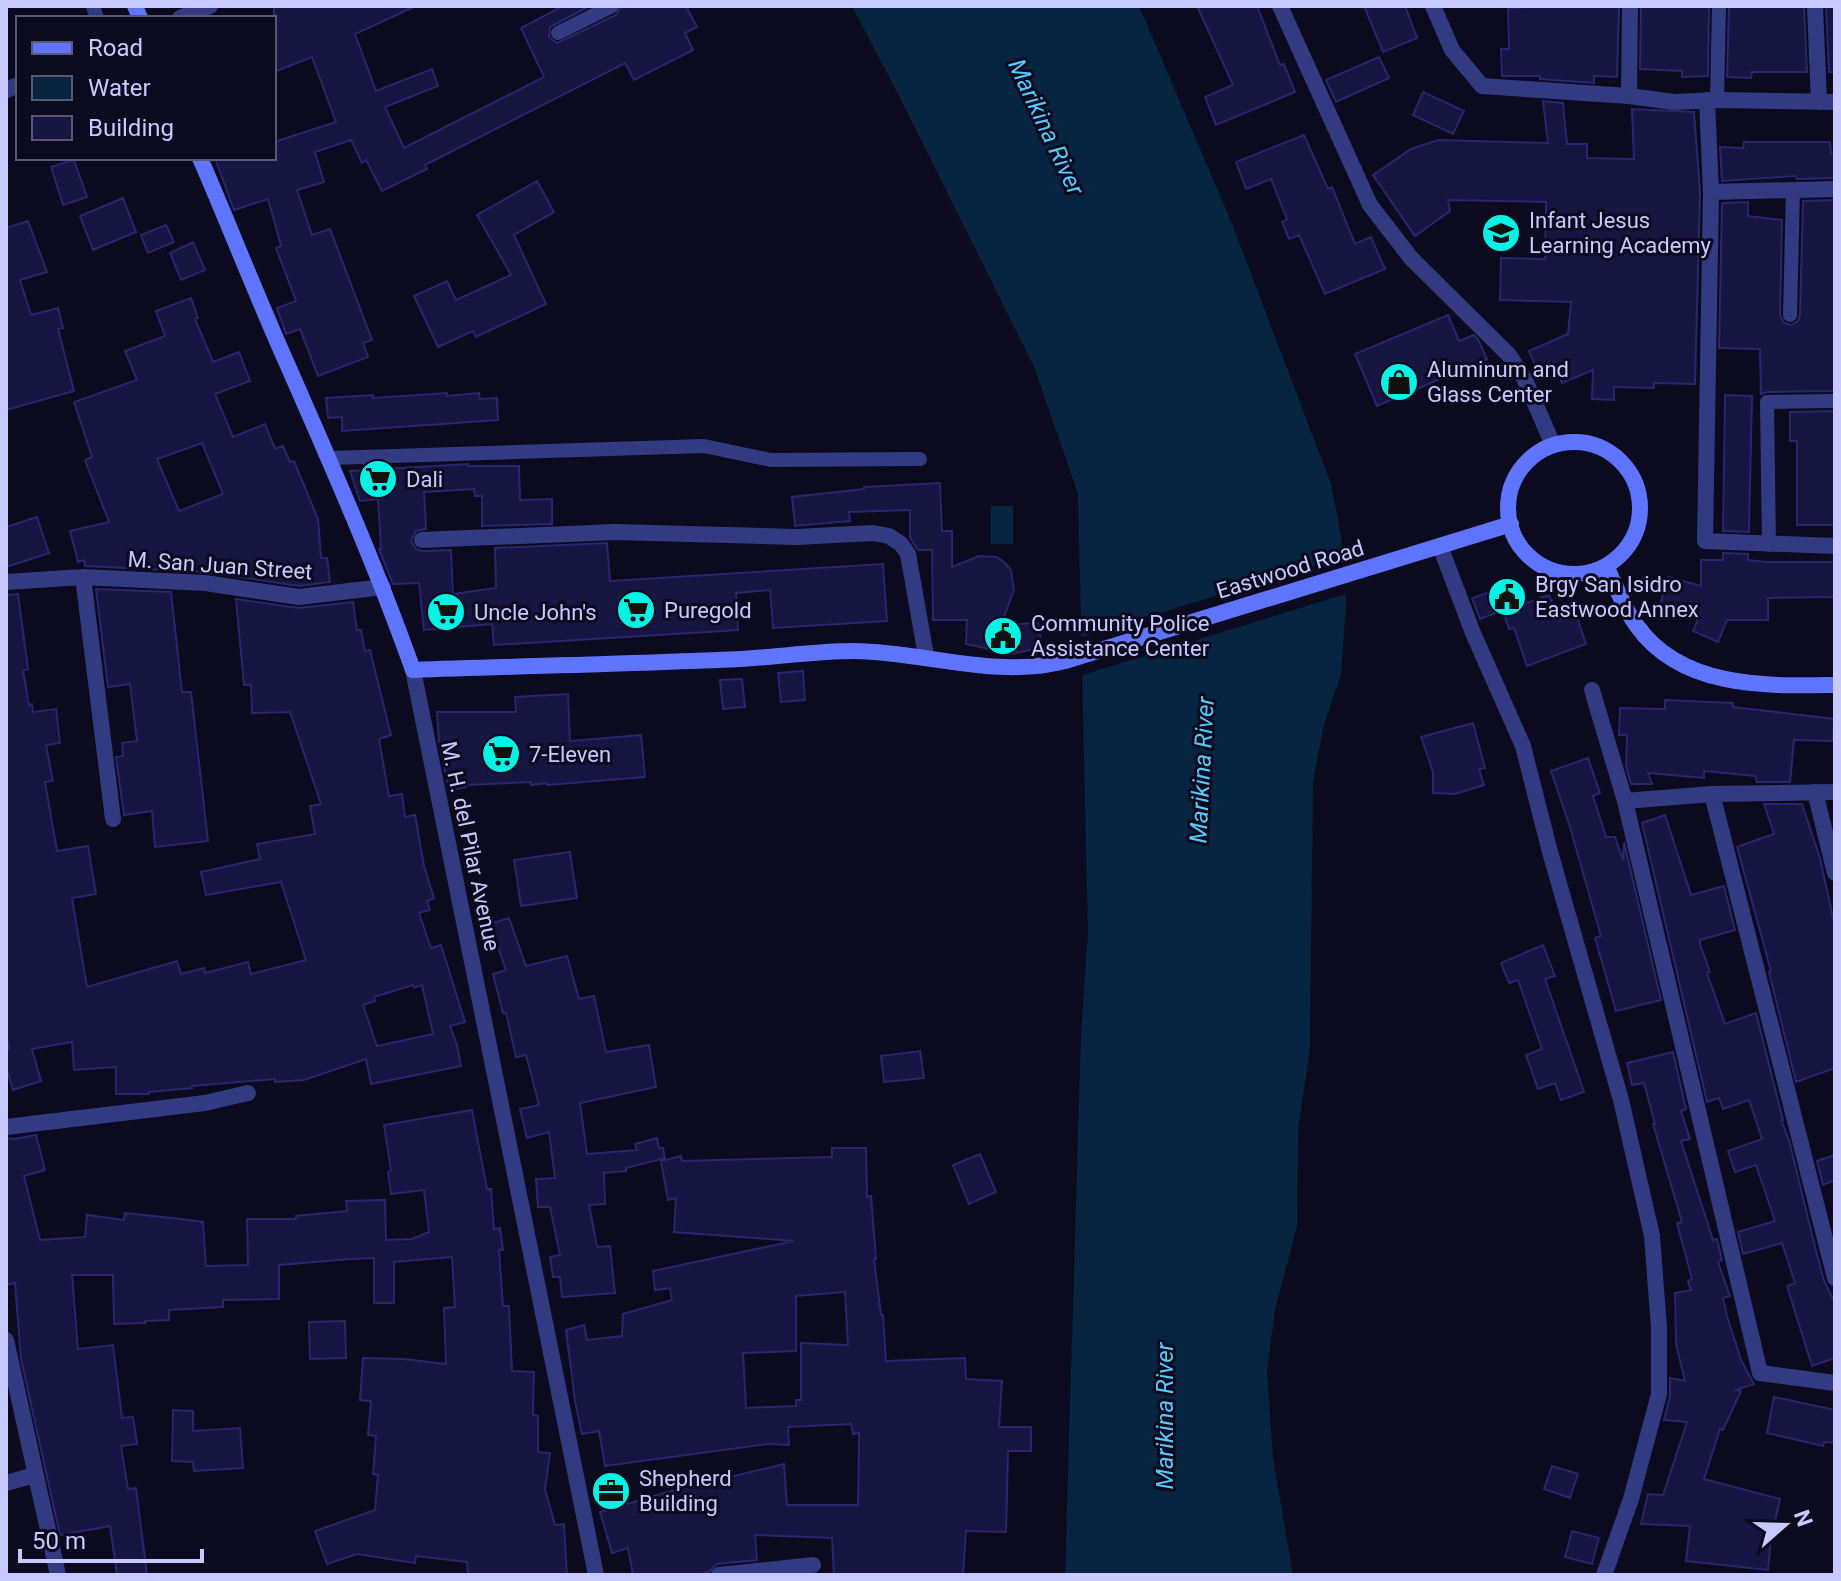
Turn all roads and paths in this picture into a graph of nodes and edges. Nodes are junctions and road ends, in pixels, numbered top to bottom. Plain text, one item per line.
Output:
1 (210, 6) edge
2 (612, 6) edge
3 (1280, 6) edge
4 (1433, 6) edge
5 (1630, 6) edge
6 (1719, 6) edge
7 (1815, 6) edge
8 (185, 16) edge
9 (558, 33) dead end
10 (1629, 96) junction
11 (1712, 100) junction
12 (1827, 102) edge
13 (201, 160) edge
14 (1835, 189) edge
15 (1793, 190) junction
16 (1711, 192) junction
17 (1790, 315) dead end
18 (1835, 401) edge
19 (1553, 445) junction
20 (330, 458) junction
21 (920, 459) dead end
22 (1511, 524) junction
23 (422, 540) dead end
24 (1769, 545) junction
25 (1440, 546) junction
26 (1835, 546) edge
27 (1606, 566) junction
28 (83, 577) junction
29 (6, 582) edge
30 (383, 587) junction
31 (926, 656) junction
32 (413, 670) junction
33 (1835, 685) edge
34 (1592, 690) dead end
35 (1815, 792) junction
36 (1835, 792) edge
37 (1712, 794) junction
38 (1625, 801) junction
39 (113, 819) dead end
40 (1835, 873) edge
41 (248, 1093) dead end
42 (6, 1127) edge
43 (1835, 1278) edge
44 (6, 1340) edge
45 (1835, 1383) edge
46 (35, 1475) junction
47 (6, 1483) edge
48 (813, 1565) dead end
49 (58, 1575) edge
50 (596, 1575) edge
51 (719, 1575) edge
52 (1604, 1575) edge

1 - 8 street
2 - 9 lane
3 - 19 street
4 - 10 street
5 - 10 street
6 - 11 lane
7 - 12 street
10 - 11 street
11 - 12 street
11 - 16 street
13 - 20 main road, M. H. del Pilar Avenue
14 - 15 street
15 - 16 street
15 - 17 lane
16 - 24 street
18 - 24 lane
19 - 22 main road
19 - 27 main road
20 - 21 lane
20 - 30 main road, M. H. del Pilar Avenue
22 - 25 main road, Eastwood Road
22 - 27 main road
23 - 31 street
24 - 26 street
25 - 31 main road, Eastwood Road
25 - 52 street
27 - 33 main road
28 - 29 street, M. San Juan Street
28 - 30 street, M. San Juan Street
28 - 39 street
30 - 32 main road, M. H. del Pilar Avenue
31 - 32 main road, Eastwood Road
32 - 50 street, M. H. del Pilar Avenue
34 - 38 street
35 - 36 street
35 - 37 street
35 - 40 street
37 - 38 street
37 - 43 street
38 - 45 street
41 - 42 street
44 - 46 street
46 - 47 street
46 - 49 street
48 - 51 street

